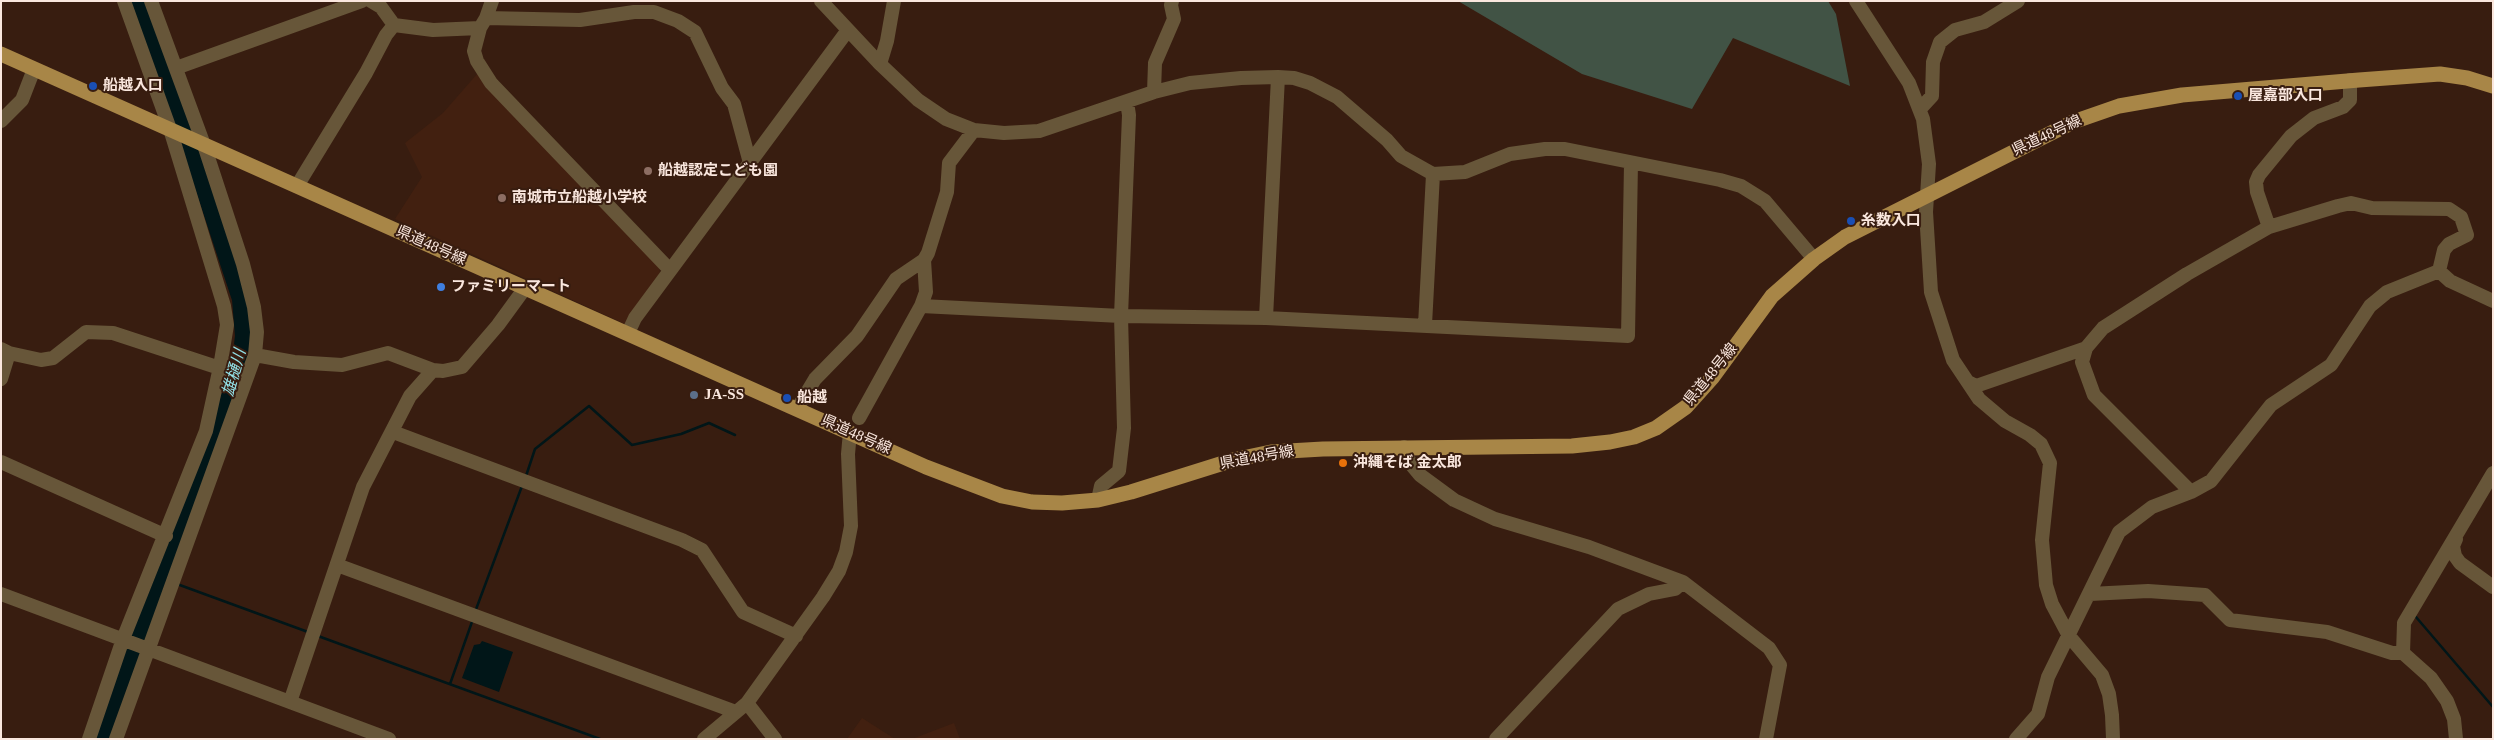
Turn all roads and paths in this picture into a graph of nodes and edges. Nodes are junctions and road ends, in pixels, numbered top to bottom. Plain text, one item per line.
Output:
1 (124, 1) edge
2 (151, 1) edge
3 (362, 1) edge
4 (371, 1) edge
5 (492, 1) edge
6 (820, 1) edge
7 (894, 1) edge
8 (1172, 1) edge
9 (1856, 1) edge
10 (2018, 1) edge
11 (483, 23) junction
12 (394, 25) junction
13 (848, 30) junction
14 (1, 54) edge
15 (880, 64) junction
16 (176, 68) junction
17 (34, 69) junction
18 (1278, 76) junction
19 (2350, 80) junction
20 (2493, 86) edge
21 (1154, 92) junction
22 (1127, 102) junction
23 (1920, 109) junction
24 (1, 121) edge
25 (974, 130) junction
26 (173, 131) junction
27 (201, 143) junction
28 (750, 163) junction
29 (1631, 163) junction
30 (1432, 174) junction
31 (297, 186) junction
32 (1926, 195) junction
33 (2269, 228) junction
34 (1814, 259) junction
35 (924, 260) junction
36 (670, 270) junction
37 (2439, 271) junction
38 (525, 288) junction
39 (2493, 301) edge
40 (921, 306) junction
41 (1121, 316) junction
42 (1266, 318) junction
43 (1425, 325) junction
44 (628, 333) junction
45 (2086, 348) junction
46 (5, 351) edge
47 (256, 355) junction
48 (220, 367) junction
49 (433, 370) junction
50 (247, 377) junction
51 (1, 379) edge
52 (1968, 382) junction
53 (797, 409) junction
54 (859, 418) dead end
55 (393, 432) junction
56 (850, 432) junction
57 (1404, 447) junction
58 (1, 462) edge
59 (2493, 473) edge
60 (2191, 492) junction
61 (1098, 500) junction
62 (2459, 531) junction
63 (166, 536) junction
64 (337, 565) junction
65 (1683, 582) junction
66 (2493, 587) edge
67 (1, 594) edge
68 (2090, 594) junction
69 (796, 636) junction
70 (2069, 636) junction
71 (123, 639) junction
72 (149, 650) junction
73 (2403, 653) junction
74 (290, 702) junction
75 (742, 707) junction
76 (89, 739) edge
77 (116, 739) edge
78 (389, 739) edge
79 (704, 739) edge
80 (774, 739) edge
81 (1496, 739) edge
82 (1766, 739) edge
83 (2016, 739) edge
84 (2113, 739) edge
85 (2456, 739) edge

1 - 26 street
2 - 16 street
3 - 16 street
4 - 12 street
5 - 11 street
6 - 13 street
7 - 15 street
8 - 21 street
9 - 23 street
10 - 23 street
11 - 12 street
11 - 28 street
11 - 36 street
12 - 31 street
13 - 15 street
13 - 28 street
14 - 17 main road, 県道48号線
15 - 25 street
16 - 27 street
17 - 24 street
17 - 26 main road, 県道48号線
18 - 21 street
18 - 30 street
18 - 42 street
19 - 20 main road, 県道48号線
19 - 32 main road, 県道48号線
19 - 33 street
21 - 22 street
22 - 25 street
22 - 41 street
23 - 32 street
25 - 35 street
26 - 27 main road, 県道48号線
26 - 48 street
27 - 31 main road, 県道48号線
27 - 47 street
28 - 36 street
29 - 30 street
29 - 34 street
29 - 43 street
30 - 43 street
31 - 38 main road, 県道48号線
32 - 34 main road, 県道48号線
32 - 52 street
33 - 37 street
33 - 45 street
34 - 57 main road, 県道48号線
35 - 40 street
35 - 53 street
36 - 44 street
37 - 39 street
37 - 60 street
38 - 44 main road, 県道48号線
38 - 49 street
40 - 41 street
40 - 54 street
41 - 42 street
41 - 61 street
42 - 43 street
44 - 53 main road, 県道48号線
45 - 52 street
45 - 60 street
46 - 48 street
46 - 51 street
47 - 49 street
47 - 50 street
48 - 50 street
48 - 63 street
49 - 55 street
50 - 72 street
52 - 70 street
53 - 56 main road, 県道48号線
55 - 64 street
55 - 69 street
56 - 61 main road, 県道48号線
56 - 69 street
57 - 61 main road, 県道48号線
57 - 65 street
58 - 63 street
59 - 62 street
60 - 68 street
62 - 66 street
62 - 73 street
63 - 71 street
64 - 74 street
64 - 75 street
65 - 81 street
65 - 82 street
67 - 71 street
68 - 70 street
68 - 73 street
69 - 75 street
70 - 83 street
70 - 84 street
71 - 72 street
71 - 76 street
72 - 74 street
72 - 77 street
73 - 85 street
74 - 78 street
75 - 79 street
75 - 80 street

